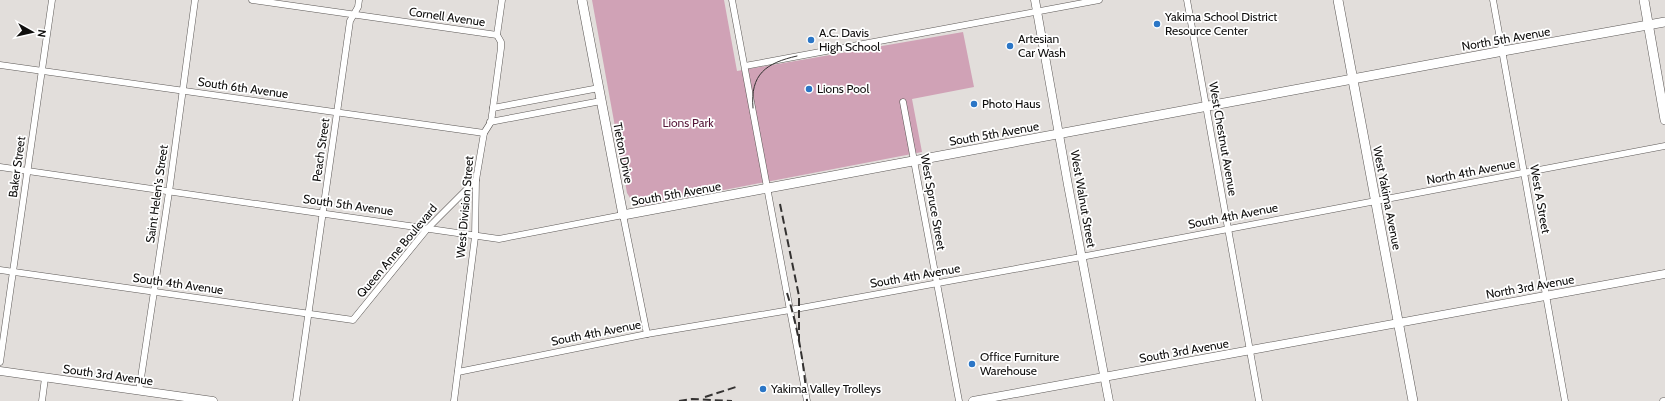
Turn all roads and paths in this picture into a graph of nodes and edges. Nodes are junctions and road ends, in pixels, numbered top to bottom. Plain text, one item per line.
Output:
1 (52, 0) edge
2 (194, 0) edge
3 (252, 0) edge
4 (359, 0) edge
5 (502, 0) edge
6 (582, 0) edge
7 (732, 0) edge
8 (1035, 0) edge
9 (1099, 0) edge
10 (1186, 0) edge
11 (1338, 0) edge
12 (1493, 0) edge
13 (1644, 0) edge
14 (1038, 12) junction
15 (355, 15) junction
16 (1665, 22) edge
17 (1648, 26) junction
18 (497, 35) junction
19 (1503, 51) junction
20 (0, 65) edge
21 (745, 66) junction
22 (42, 70) junction
23 (1352, 80) junction
24 (599, 88) junction
25 (182, 90) junction
26 (601, 101) junction
27 (903, 102) dead end
28 (493, 108) junction
29 (1206, 108) junction
30 (338, 113) junction
31 (1665, 120) edge
32 (490, 122) junction
33 (484, 133) junction
34 (1059, 135) junction
35 (1665, 146) edge
36 (915, 161) junction
37 (0, 168) edge
38 (28, 172) junction
39 (1524, 173) junction
40 (476, 180) junction
41 (767, 189) junction
42 (169, 192) junction
43 (1376, 202) junction
44 (324, 214) junction
45 (623, 216) junction
46 (1228, 228) junction
47 (427, 229) junction
48 (475, 237) junction
49 (1081, 257) junction
50 (0, 270) edge
51 (13, 272) junction
52 (1665, 274) edge
53 (936, 283) junction
54 (154, 292) junction
55 (1546, 296) junction
56 (790, 310) junction
57 (310, 314) junction
58 (353, 320) joint
59 (1399, 322) junction
60 (647, 334) junction
61 (1250, 351) junction
62 (0, 362) edge
63 (0, 371) edge
64 (458, 372) junction
65 (1105, 376) junction
66 (45, 378) junction
67 (139, 391) junction
68 (42, 401) edge
69 (213, 401) edge
70 (296, 401) edge
71 (454, 401) edge
72 (807, 401) edge
73 (959, 401) edge
74 (973, 401) edge
75 (1109, 401) edge
76 (1259, 401) edge
77 (1413, 401) edge
78 (1565, 401) edge

1 - 22 street, Baker Street
2 - 25 street, Saint Helen's Street
3 - 15 street, Cornell Avenue
4 - 15 street, Peach Street
5 - 18 street, West Division Street
6 - 24 main road, Tieton Drive
7 - 21 street
8 - 14 street, West Walnut Street
9 - 14 street
10 - 29 street, West Chestnut Avenue
11 - 23 main road, West Yakima Avenue
12 - 19 street, West A Street
13 - 17 main road
14 - 21 street
14 - 34 street, West Walnut Street
15 - 18 street, Cornell Avenue
15 - 30 street, Peach Street
16 - 17 main road, North 5th Avenue
17 - 19 main road, North 5th Avenue
17 - 31 main road
18 - 28 street, West Division Street
19 - 23 main road, North 5th Avenue
19 - 39 street, West A Street
20 - 22 street, South 6th Avenue
21 - 41 street
22 - 25 street, South 6th Avenue
22 - 38 street, Baker Street
23 - 29 main road, South 5th Avenue
23 - 43 main road, West Yakima Avenue
24 - 26 main road, Tieton Drive
24 - 28 street
25 - 30 street, South 6th Avenue
25 - 42 street, Saint Helen's Street
26 - 32 street
26 - 45 main road, Tieton Drive
27 - 36 street, West Spruce Street
28 - 32 street, West Division Street
29 - 34 main road, South 5th Avenue
29 - 46 street, West Chestnut Avenue
30 - 33 street, South 6th Avenue
30 - 44 street, Peach Street
32 - 33 street, West Division Street
33 - 40 street, West Division Street
34 - 36 main road, South 5th Avenue
34 - 49 street, West Walnut Street
35 - 39 street, North 4th Avenue
36 - 41 main road, South 5th Avenue
36 - 53 street, West Spruce Street
37 - 38 street, South 5th Avenue
38 - 42 street, South 5th Avenue
38 - 51 street, Baker Street
39 - 43 street, North 4th Avenue
39 - 55 street, West A Street
40 - 47 street, Queen Anne Boulevard
40 - 48 street, West Division Street
41 - 45 main road, South 5th Avenue
41 - 56 street
42 - 44 street, South 5th Avenue
42 - 54 street, Saint Helen's Street
43 - 46 street, South 4th Avenue
43 - 59 main road, West Yakima Avenue
44 - 47 street, South 5th Avenue
44 - 57 street, Peach Street
45 - 48 street, South 5th Avenue
45 - 60 street, Tieton Drive
46 - 49 street, South 4th Avenue
46 - 61 street, West Chestnut Avenue
47 - 48 street, South 5th Avenue
47 - 58 street, Queen Anne Boulevard
48 - 64 street, West Division Street
49 - 53 street, South 4th Avenue
49 - 65 street, West Walnut Street
50 - 51 street, South 4th Avenue
51 - 54 street, South 4th Avenue
51 - 62 street, Baker Street
52 - 55 street, North 3rd Avenue
53 - 56 street, South 4th Avenue
53 - 73 street, West Spruce Street
54 - 57 street, South 4th Avenue
54 - 67 street, Saint Helen's Street
55 - 59 street, North 3rd Avenue
55 - 78 street, West A Street
56 - 60 street, South 4th Avenue
56 - 72 street
57 - 58 street, South 4th Avenue
57 - 70 street, Peach Street
59 - 61 street, South 3rd Avenue
59 - 77 main road, West Yakima Avenue
60 - 64 street, South 4th Avenue
61 - 65 street, South 3rd Avenue
61 - 76 street, West Chestnut Avenue
63 - 66 street, South 3rd Avenue
64 - 71 street, West Division Street
65 - 74 street, South 3rd Avenue
65 - 75 street, West Walnut Street
66 - 67 street, South 3rd Avenue
66 - 68 street
67 - 69 street, South 3rd Avenue

